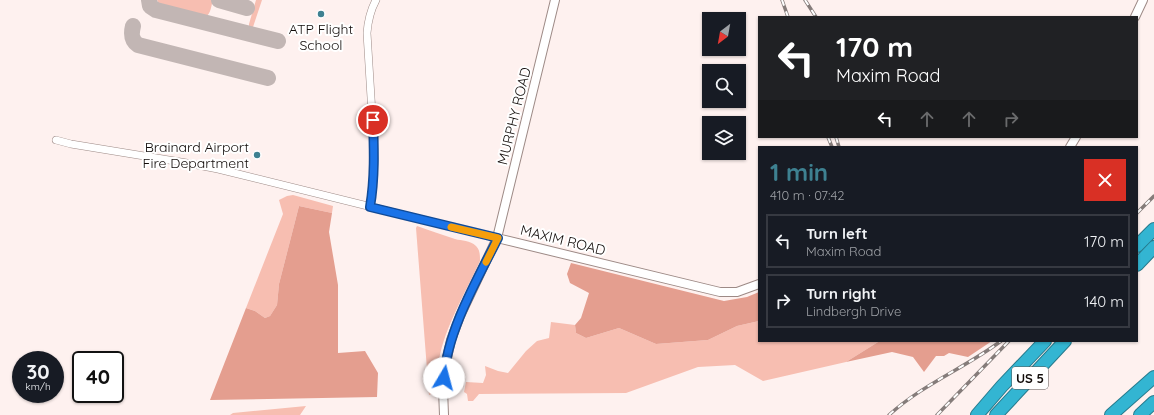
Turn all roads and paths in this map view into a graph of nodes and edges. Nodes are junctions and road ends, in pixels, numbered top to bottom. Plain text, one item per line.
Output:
1 (376, 0) edge
2 (555, 0) edge
3 (1142, 0) edge
4 (1135, 16) edge
5 (56, 140) dead end
6 (370, 207) junction
7 (1154, 229) edge
8 (498, 238) junction
9 (1138, 245) edge
10 (1154, 247) edge
11 (1138, 264) edge
12 (758, 284) edge
13 (1044, 342) edge
14 (1064, 342) edge
15 (1154, 377) edge
16 (1154, 388) edge
17 (1154, 402) edge
18 (1154, 412) edge
19 (444, 415) edge
20 (978, 415) edge
21 (996, 415) edge
22 (1111, 415) edge
23 (1124, 415) edge
24 (1140, 415) edge
25 (1150, 415) edge

1 - 6 street
2 - 8 street, MURPHY ROAD
3 - 4 street
5 - 6 street, MAXIM ROAD
6 - 8 street, MAXIM ROAD
7 - 9 highway
8 - 12 street, MAXIM ROAD
8 - 19 street, MURPHY ROAD
10 - 11 highway
13 - 20 highway, US 5
14 - 21 highway, US 5
15 - 22 highway
16 - 23 highway
17 - 24 highway
18 - 25 highway

